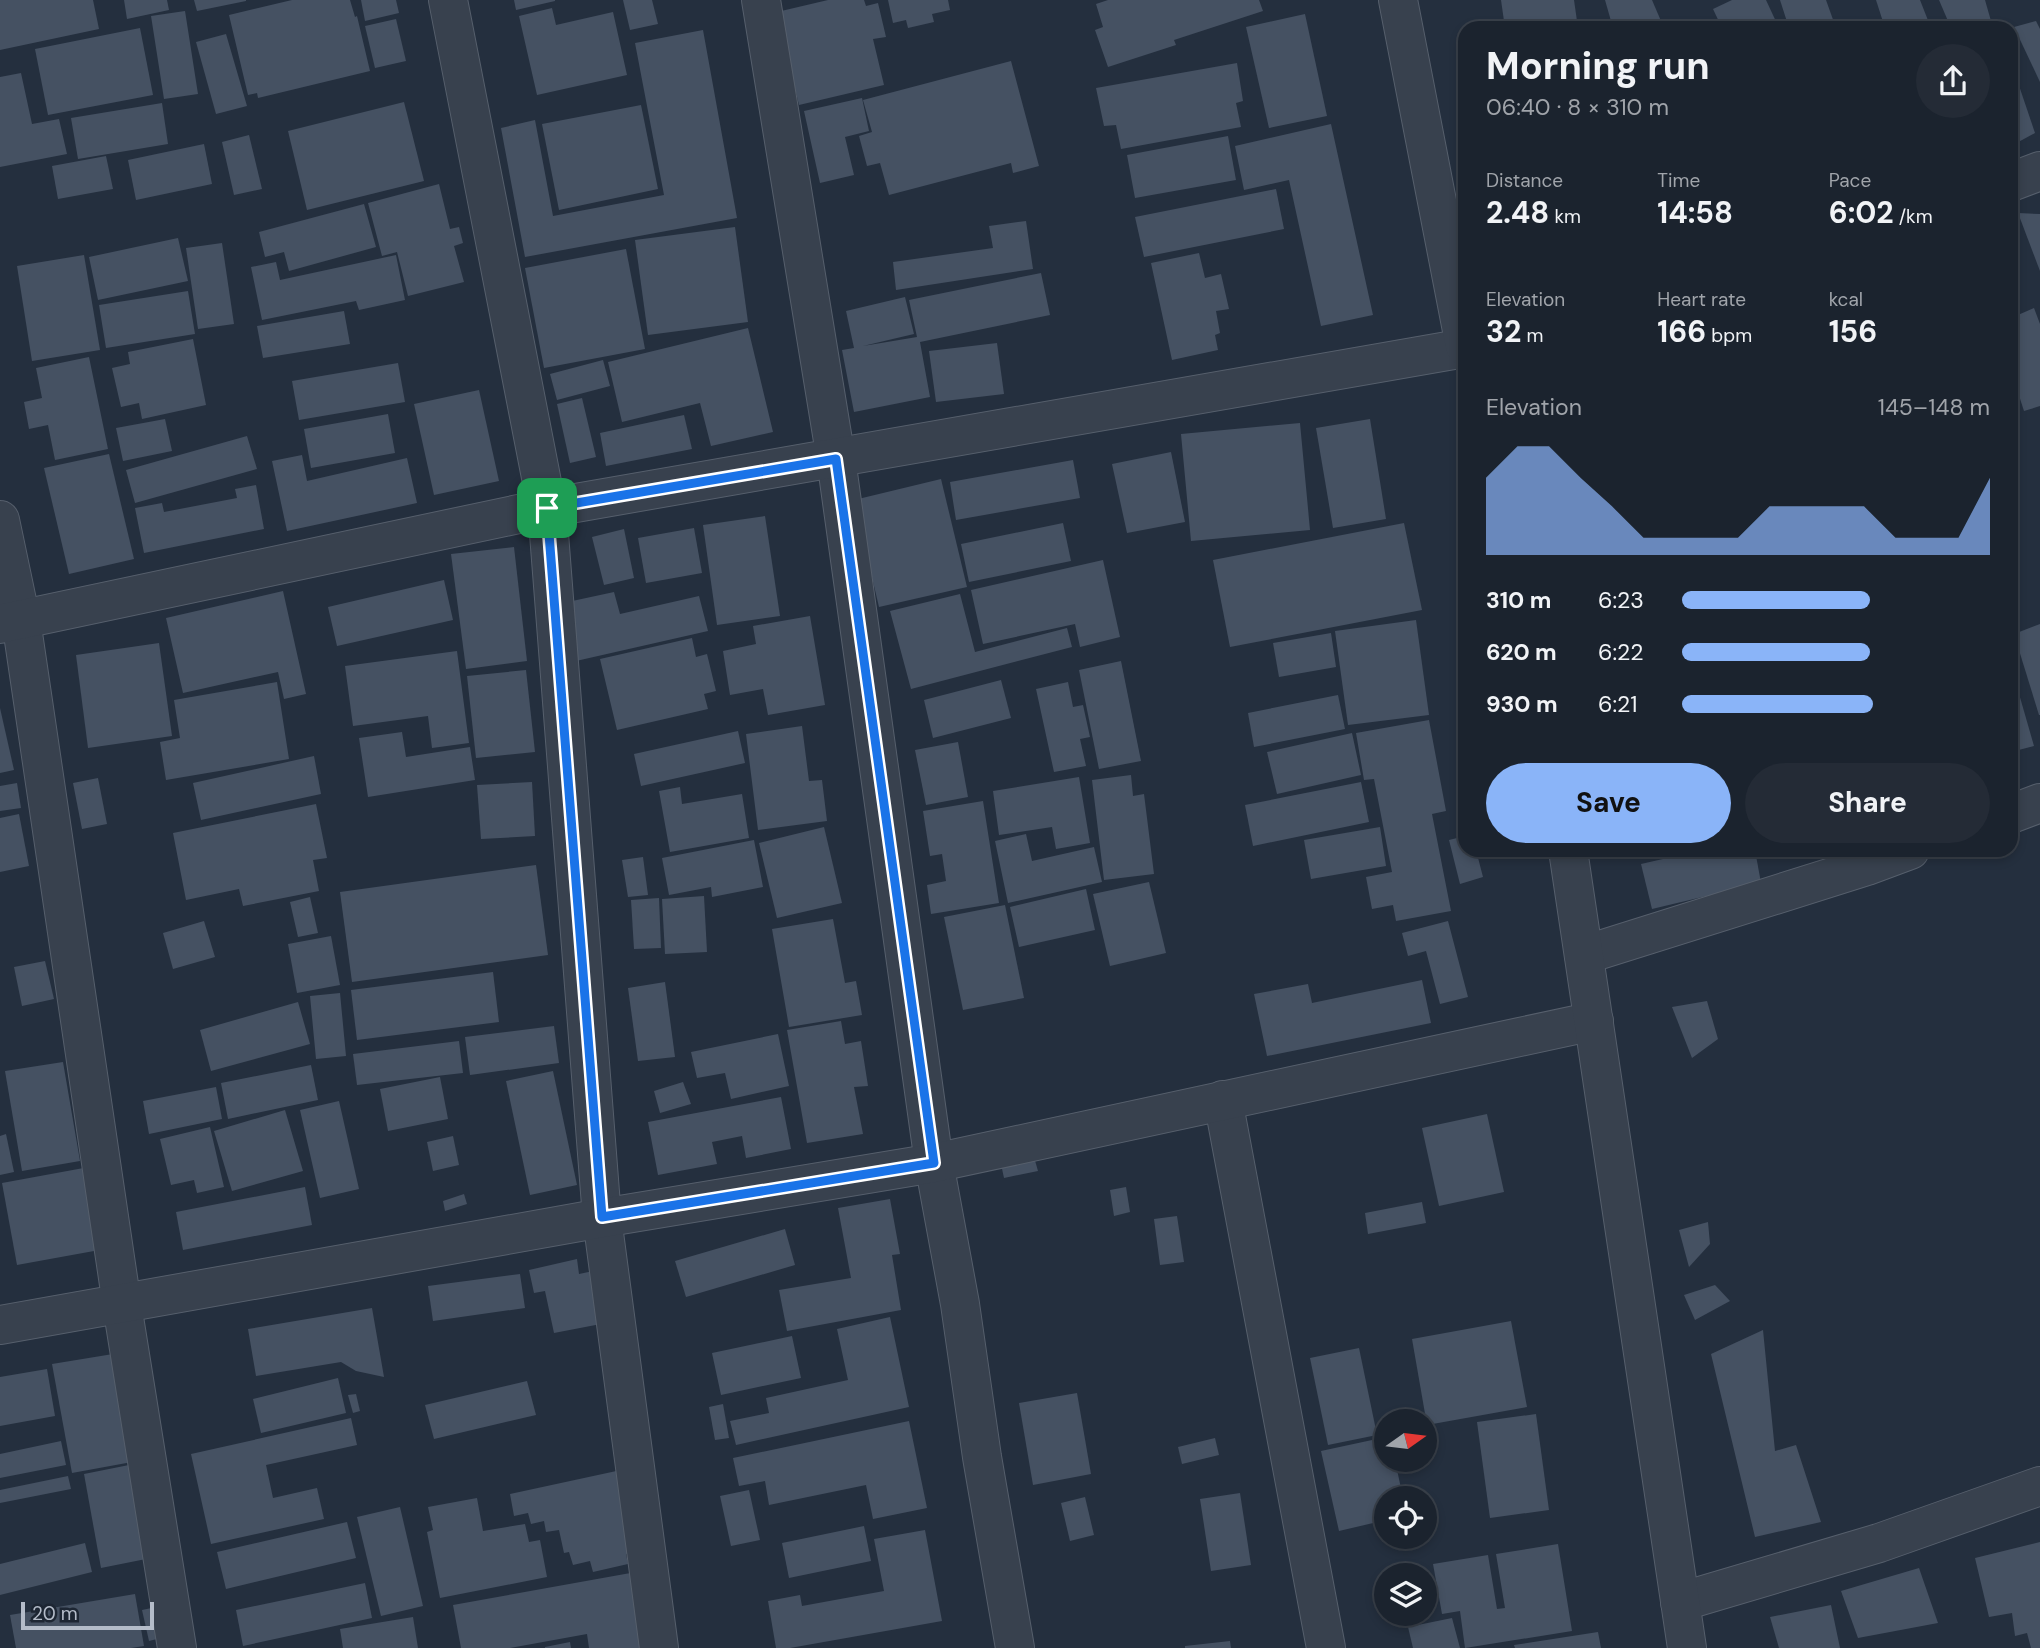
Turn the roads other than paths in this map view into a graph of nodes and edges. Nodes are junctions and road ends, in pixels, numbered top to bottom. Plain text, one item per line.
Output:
1 (449, 0) edge
2 (761, 0) edge
3 (1398, 0) edge
4 (2040, 171) edge
5 (2018, 179) edge
6 (1458, 311) edge
7 (1458, 348) edge
8 (836, 459) junction
9 (547, 508) junction
10 (0, 520) edge
11 (10, 622) edge
12 (2040, 803) edge
13 (2018, 811) edge
14 (1570, 857) edge
15 (1891, 857) edge
16 (1584, 955) junction
17 (1594, 1021) junction
18 (1223, 1100) junction
19 (934, 1163) junction
20 (602, 1217) junction
21 (121, 1305) junction
22 (0, 1325) edge
23 (2040, 1486) edge
24 (1680, 1602) junction
25 (177, 1648) edge
26 (659, 1648) edge
27 (1015, 1648) edge
28 (1326, 1648) edge
29 (1687, 1648) edge

1 - 9 street
2 - 8 street
3 - 6 street
4 - 5 street
7 - 8 street
8 - 9 street
8 - 19 street
9 - 11 street
9 - 20 street
10 - 11 street
11 - 21 street
12 - 13 street
14 - 16 street
15 - 16 street
16 - 17 street
17 - 18 street
17 - 24 street
18 - 19 street
18 - 28 street
19 - 20 street
19 - 27 street
20 - 21 street
20 - 26 street
21 - 22 street
21 - 25 street
23 - 24 street
24 - 29 street

